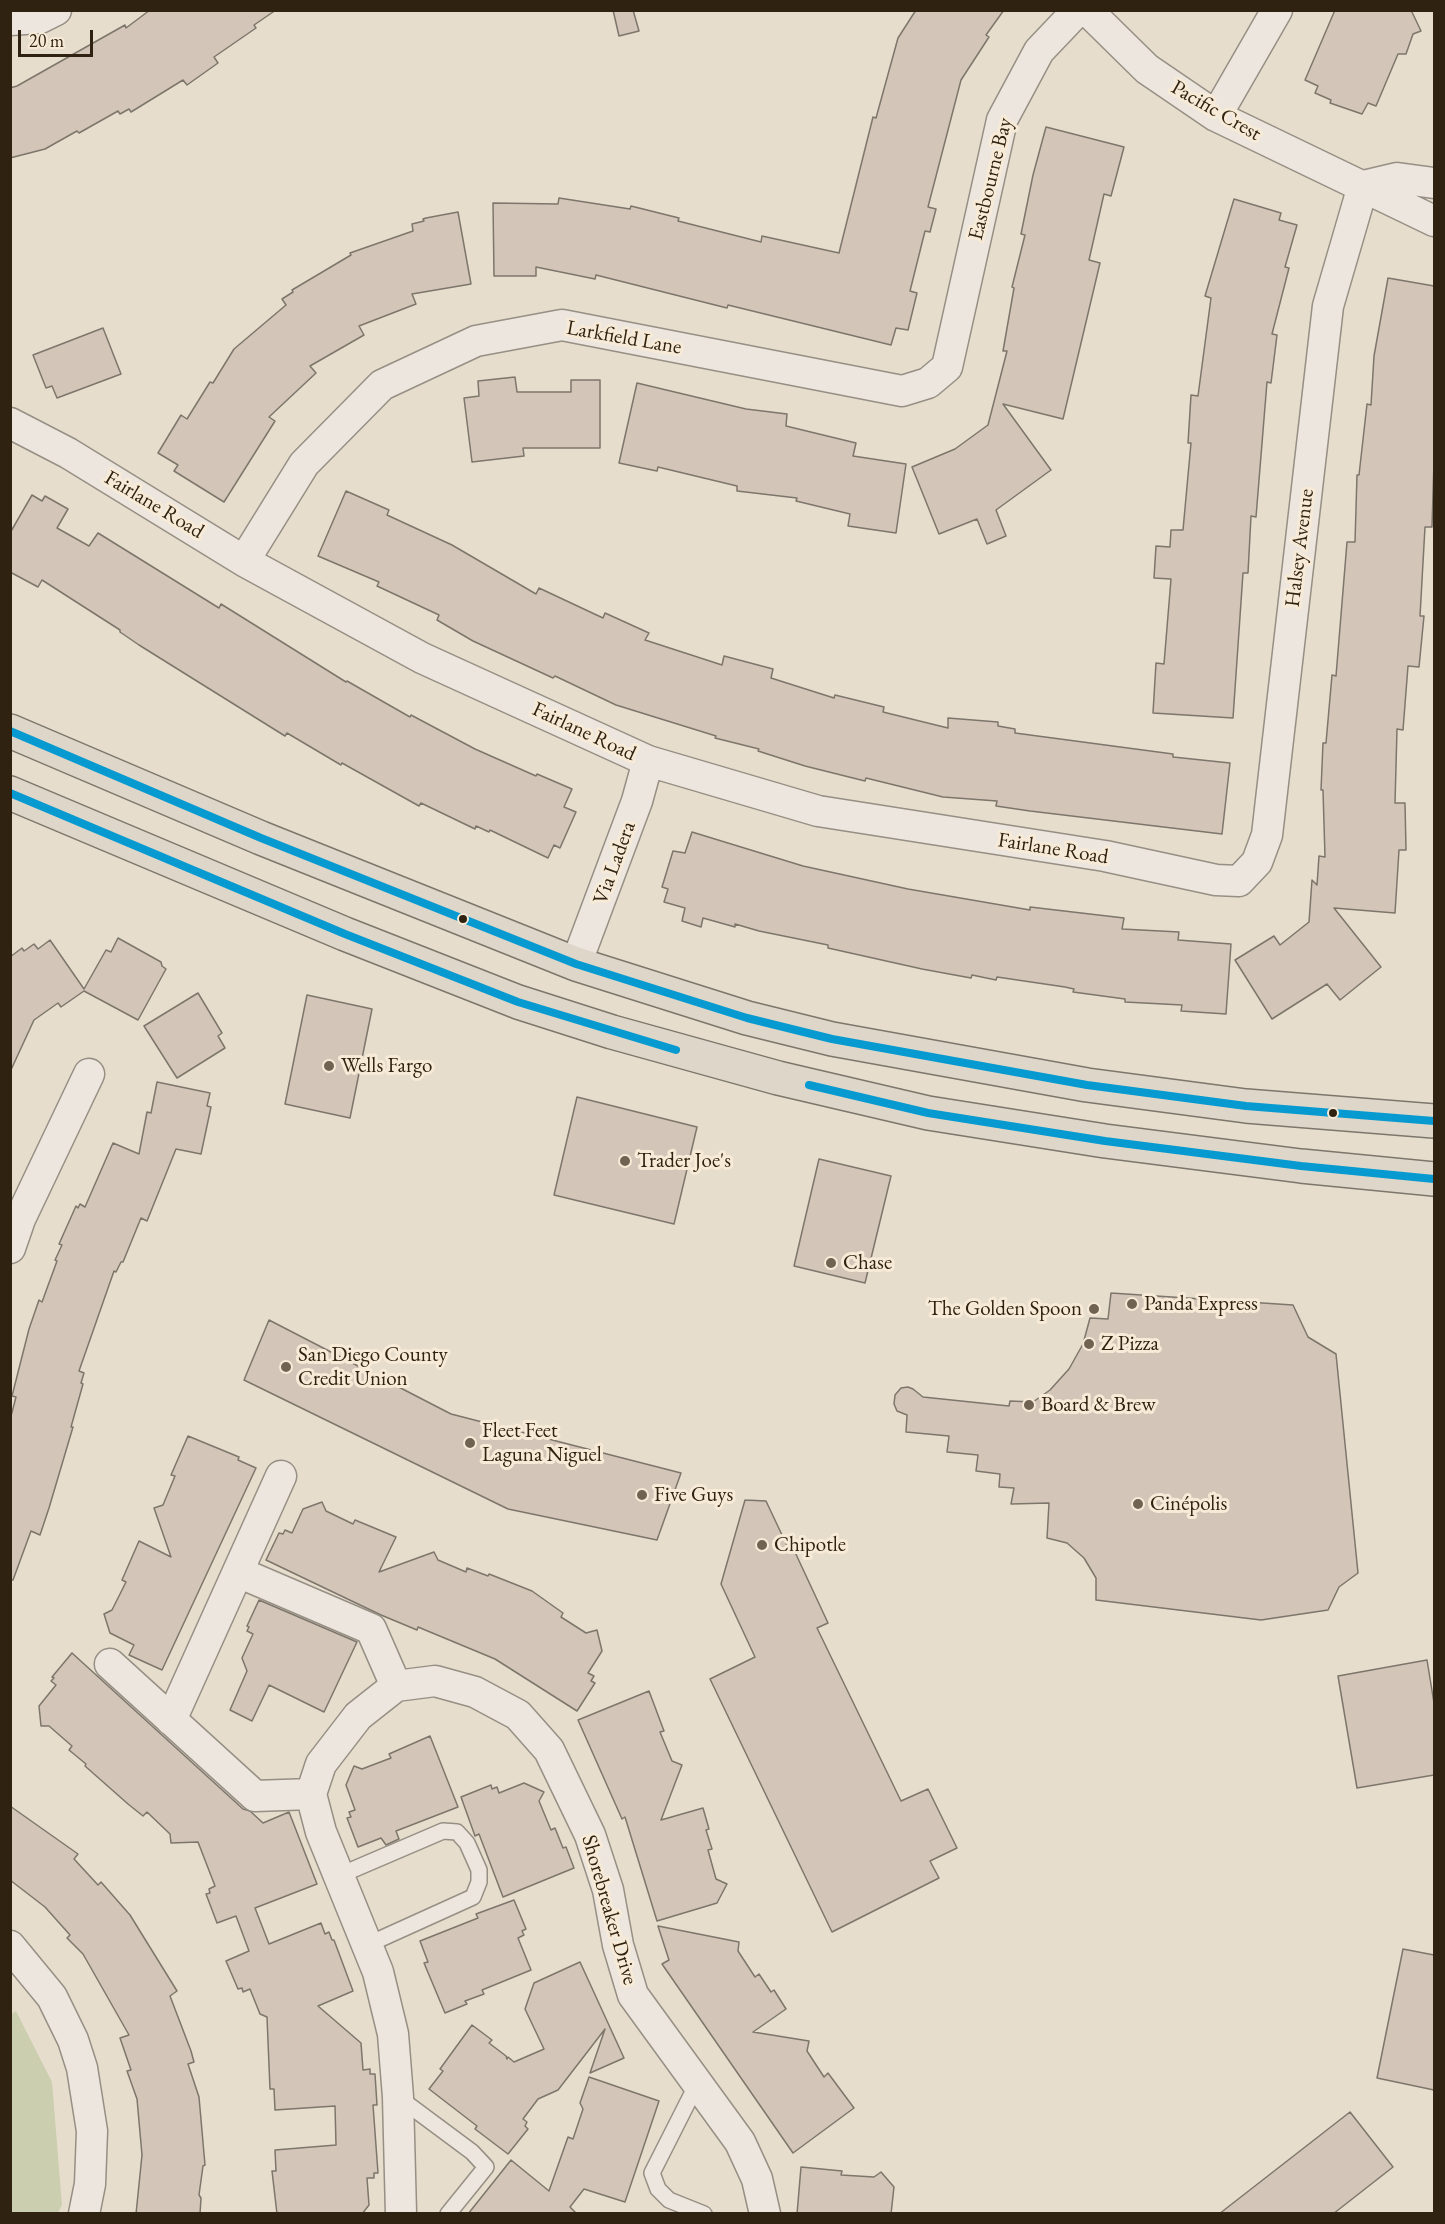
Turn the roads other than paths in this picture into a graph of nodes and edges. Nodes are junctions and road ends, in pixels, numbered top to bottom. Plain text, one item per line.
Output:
1 (56, 10) edge
2 (1078, 10) edge
3 (1087, 10) edge
4 (1277, 10) edge
5 (10, 20) edge
6 (1216, 116) junction
7 (1434, 183) edge
8 (1363, 186) junction
9 (1434, 221) edge
10 (947, 367) joint
11 (10, 423) edge
12 (244, 561) junction
13 (10, 731) edge
14 (648, 761) junction
15 (10, 793) edge
16 (1216, 880) joint
17 (576, 964) junction
18 (89, 1074) dead end
19 (1434, 1121) edge
20 (1434, 1179) edge
21 (10, 1248) edge
22 (281, 1476) dead end
23 (238, 1572) junction
24 (110, 1664) dead end
25 (396, 1686) junction
26 (171, 1720) junction
27 (311, 1794) junction
28 (338, 1876) junction
29 (367, 1944) junction
30 (10, 1946) edge
31 (698, 2082) junction
32 (398, 2097) junction
33 (84, 2214) edge
34 (401, 2214) edge
35 (448, 2214) edge
36 (704, 2214) edge
37 (765, 2214) edge

1 - 5 street
2 - 10 street, Eastbourne Bay
3 - 6 street, Pacific Crest
4 - 6 street
6 - 8 street, Pacific Crest
7 - 8 street
8 - 9 street, Pacific Crest
8 - 16 street, Halsey Avenue
10 - 12 street, Larkfield Lane
11 - 12 street, Fairlane Road
12 - 14 street, Fairlane Road
13 - 17 main road
14 - 16 street, Fairlane Road
14 - 17 street, Via Ladera
15 - 20 main road
17 - 19 main road
18 - 21 street
22 - 23 street
23 - 25 street
23 - 26 street
24 - 26 street
25 - 27 street
25 - 31 street, Shorebreaker Drive
26 - 27 street
27 - 28 street
28 - 29 street
28 - 29 lane
29 - 32 street
30 - 33 street
31 - 36 lane
31 - 37 street, Shorebreaker Drive
32 - 34 street
32 - 35 lane

